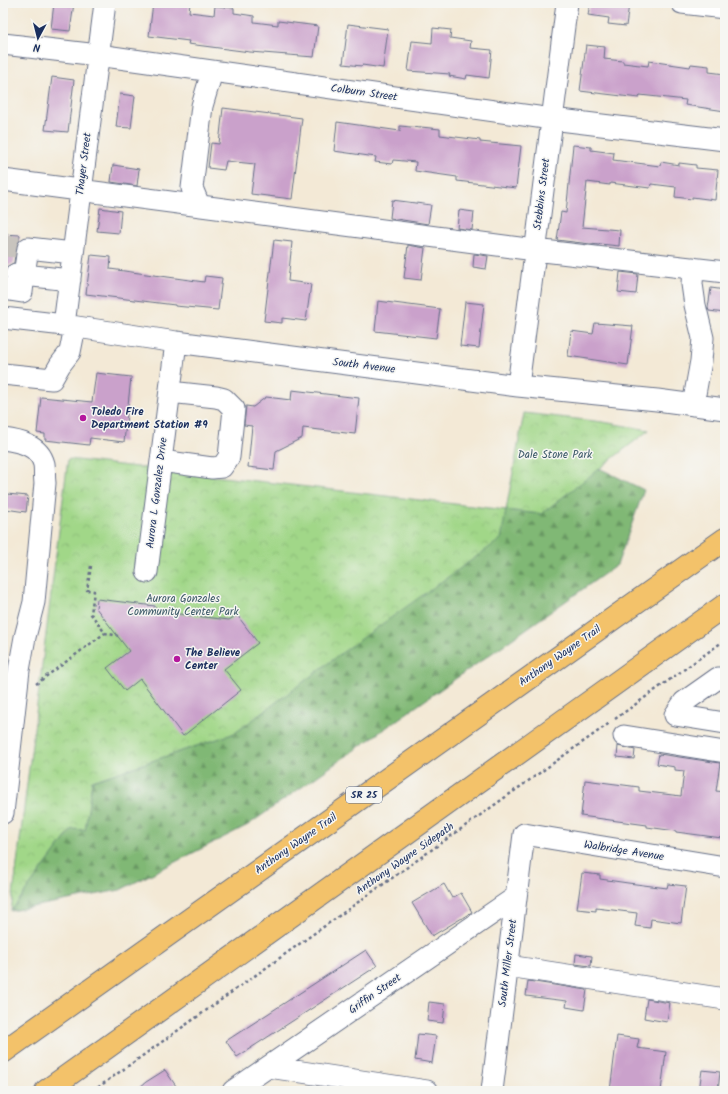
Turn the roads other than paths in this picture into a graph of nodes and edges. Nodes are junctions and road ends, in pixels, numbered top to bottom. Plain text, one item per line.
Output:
1 (105, 3) edge
2 (567, 3) edge
3 (682, 3) edge
4 (725, 8) edge
5 (3, 44) edge
6 (98, 56) junction
7 (212, 72) junction
8 (552, 119) junction
9 (725, 140) edge
10 (3, 180) edge
11 (81, 190) junction
12 (199, 205) junction
13 (535, 250) junction
14 (73, 253) junction
15 (693, 268) junction
16 (725, 272) edge
17 (70, 280) junction
18 (16, 283) edge
19 (12, 319) edge
20 (70, 326) junction
21 (176, 342) junction
22 (3, 374) edge
23 (518, 386) junction
24 (170, 392) junction
25 (694, 405) junction
26 (725, 409) edge
27 (3, 439) edge
28 (161, 461) junction
29 (725, 539) edge
30 (147, 572) dead end
31 (725, 605) edge
32 (725, 679) edge
33 (725, 723) edge
34 (624, 736) dead end
35 (7, 741) edge
36 (725, 752) edge
37 (3, 813) edge
38 (524, 834) joint
39 (725, 867) edge
40 (516, 897) junction
41 (508, 966) junction
42 (725, 999) edge
43 (3, 1052) edge
44 (269, 1067) junction
45 (46, 1091) edge
46 (233, 1091) edge
47 (427, 1091) edge
48 (492, 1091) edge

1 - 6 street, Thayer Street
2 - 8 street, Stebbins Street
3 - 4 street
5 - 6 street, Colburn Street
6 - 7 street, Colburn Street
6 - 11 street, Thayer Street
7 - 8 street, Colburn Street
7 - 12 street
8 - 9 street, Colburn Street
8 - 13 street, Stebbins Street
10 - 11 street
11 - 12 street
11 - 14 street, Thayer Street
12 - 13 street
13 - 15 street
13 - 23 street, Stebbins Street
14 - 17 street, Thayer Street
14 - 18 street
15 - 16 street
15 - 25 street
17 - 18 street
17 - 20 street, Thayer Street
18 - 19 street
19 - 20 street, South Avenue
20 - 21 street, South Avenue
20 - 22 street, Thayer Street
21 - 23 street, South Avenue
21 - 24 street, Aurora L Gonzalez Drive
23 - 25 street, South Avenue
24 - 28 street, Aurora L Gonzalez Drive
24 - 28 street
25 - 26 street, South Avenue
27 - 35 street
28 - 30 street, Aurora L Gonzalez Drive
29 - 43 highway, Anthony Wayne Trail / SR 25
31 - 45 highway
32 - 33 street
34 - 36 street
35 - 37 street
38 - 39 street, Walbridge Avenue
38 - 40 street, South Miller Street
40 - 41 street, South Miller Street
40 - 44 street, Griffin Street
41 - 42 street
41 - 48 street, South Miller Street
44 - 46 street, Griffin Street
44 - 47 street

